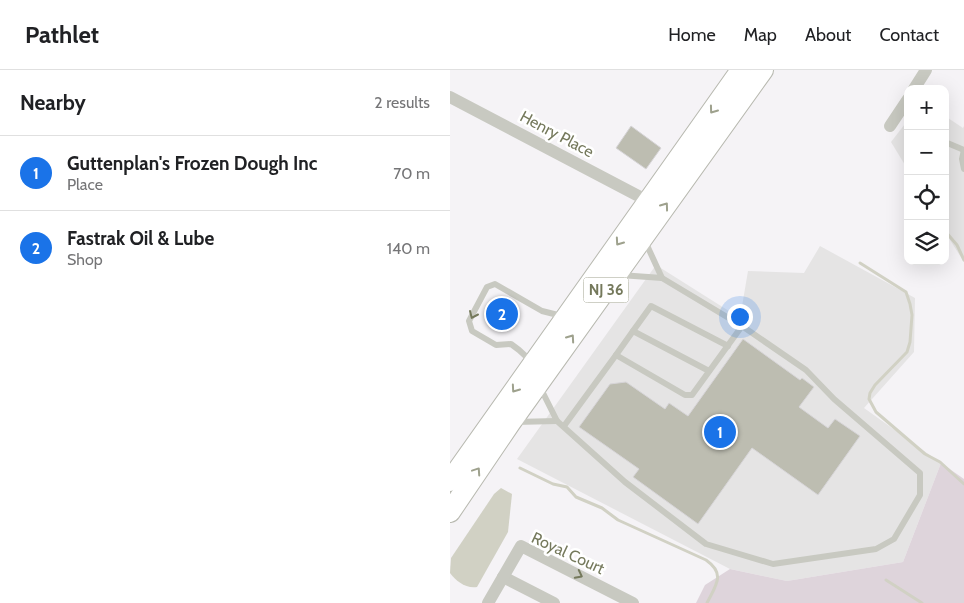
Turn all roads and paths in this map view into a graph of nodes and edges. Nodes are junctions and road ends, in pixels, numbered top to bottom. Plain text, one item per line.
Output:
1 (741, 70) edge
2 (764, 70) edge
3 (926, 70) edge
4 (917, 85) edge
5 (450, 96) edge
6 (904, 115) edge
7 (890, 126) dead end
8 (949, 144) edge
9 (964, 150) edge
10 (964, 169) edge
11 (648, 201) junction
12 (643, 237) junction
13 (616, 275) junction
14 (662, 278) junction
15 (566, 317) junction
16 (742, 326) junction
17 (633, 331) junction
18 (728, 346) junction
19 (616, 355) junction
20 (533, 363) junction
21 (709, 371) junction
22 (538, 384) junction
23 (557, 421) junction
24 (511, 422) junction
25 (564, 426) junction
26 (450, 481) edge
27 (450, 512) edge
28 (503, 577) junction
29 (488, 603) edge
30 (554, 603) edge
31 (633, 603) edge

1 -> 11 highway, NJ 36
12 -> 2 highway, NJ 36
3 - 4 street
5 - 11 street, Henry Place
6 - 7 street
8 - 9 lane
9 - 10 lane
11 -> 15 highway, NJ 36
12 - 13 highway, NJ 36
12 - 14 lane
13 - 14 lane
22 -> 13 highway, NJ 36
14 - 16 lane
15 - 20 highway, NJ 36
15 -> 20 lane
16 - 18 lane
16 - 25 lane
17 - 18 lane
17 - 19 lane
17 - 21 lane
18 - 21 lane
19 - 21 lane
19 - 25 lane
20 -> 26 highway, NJ 36
22 - 23 lane
22 - 24 highway, NJ 36
23 - 24 lane
23 - 25 lane
27 -> 24 highway, NJ 36
28 - 29 street, Royal Court
28 - 30 street
28 -> 31 street, Royal Court

